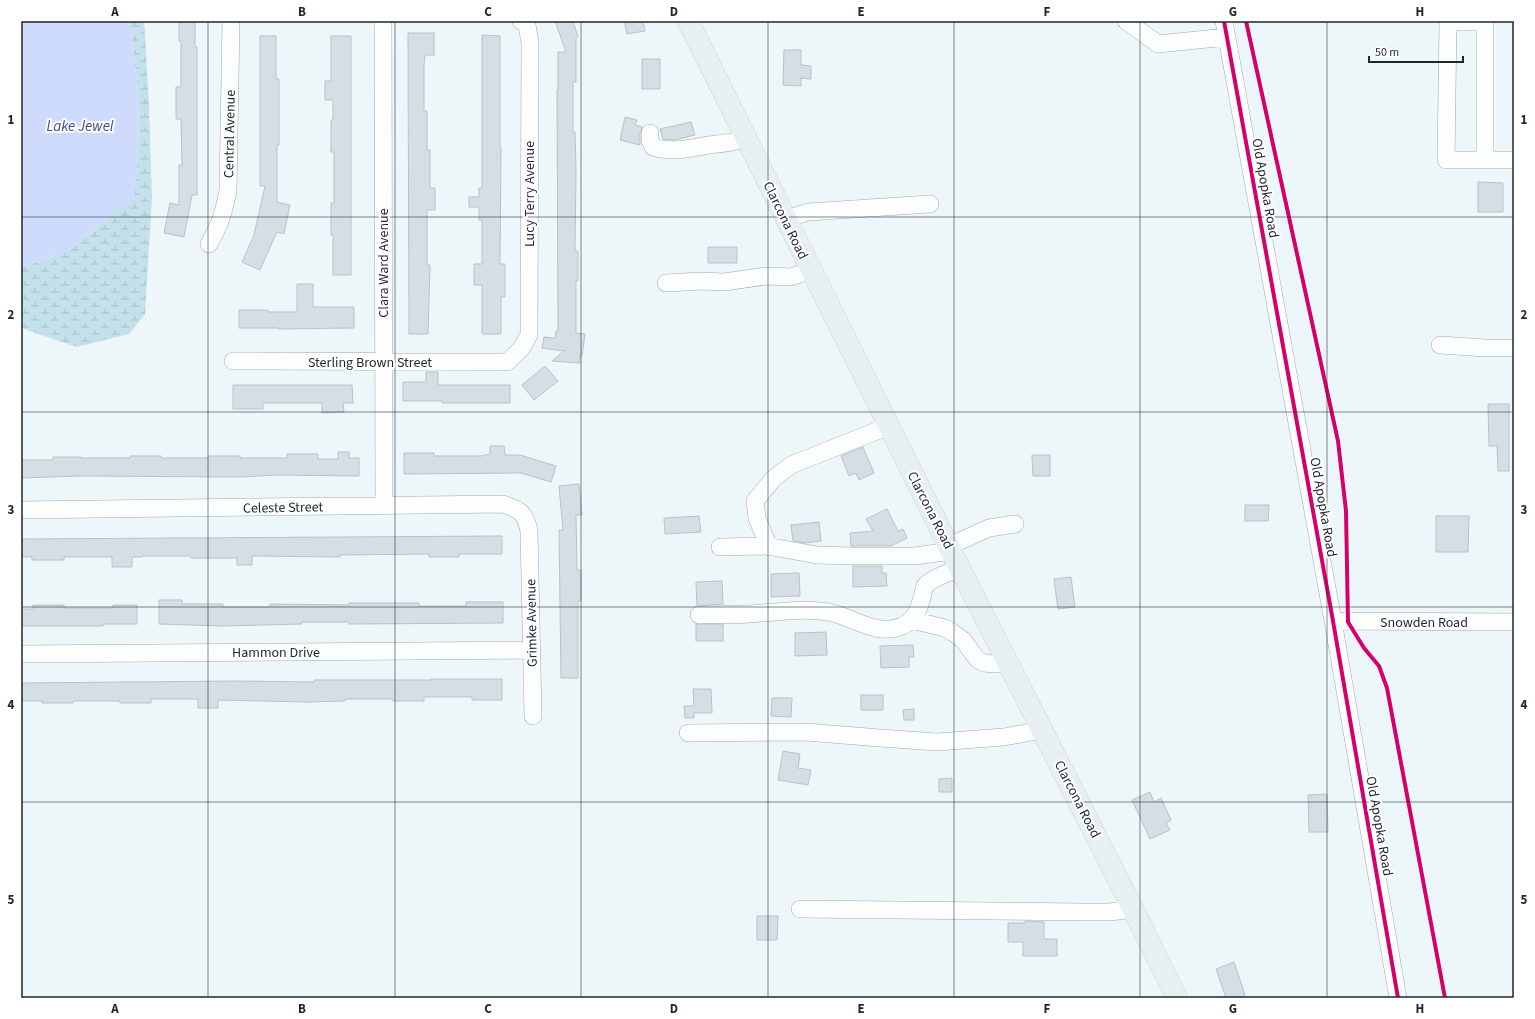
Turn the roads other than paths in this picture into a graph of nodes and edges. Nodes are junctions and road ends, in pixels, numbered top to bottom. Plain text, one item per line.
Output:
1 (231, 21) edge
2 (384, 21) edge
3 (521, 21) edge
4 (688, 21) edge
5 (1126, 21) edge
6 (1226, 29) edge
7 (650, 133) dead end
8 (746, 139) junction
9 (1485, 160) junction
10 (1514, 160) edge
11 (930, 204) dead end
12 (786, 219) junction
13 (209, 244) dead end
14 (811, 270) junction
15 (666, 283) dead end
16 (1440, 345) dead end
17 (1514, 348) edge
18 (233, 361) dead end
19 (384, 362) junction
20 (507, 362) joint
21 (889, 426) junction
22 (384, 506) junction
23 (21, 510) edge
24 (1015, 524) dead end
25 (529, 531) joint
26 (720, 547) dead end
27 (769, 547) junction
28 (953, 555) junction
29 (698, 614) dead end
30 (912, 620) junction
31 (1333, 621) junction
32 (1514, 622) edge
33 (531, 650) junction
34 (21, 654) edge
35 (1008, 662) junction
36 (532, 716) dead end
37 (1042, 730) junction
38 (688, 733) dead end
39 (800, 909) dead end
40 (1133, 909) junction
41 (1177, 998) edge
42 (1398, 998) edge

1 - 13 street, Central Avenue
2 - 19 street, Clara Ward Avenue
3 - 20 street, Lucy Terry Avenue
4 - 8 main road, Clarcona Road
5 - 6 street
6 - 31 street, Old Apopka Road
7 - 8 street
8 - 12 main road, Clarcona Road
9 - 9 street
9 - 10 street
11 - 12 street
12 - 14 main road, Clarcona Road
14 - 15 street
14 - 21 main road, Clarcona Road
16 - 17 street
18 - 19 street, Sterling Brown Street
19 - 20 street, Sterling Brown Street
19 - 22 street, Clara Ward Avenue
21 - 27 street
21 - 28 main road, Clarcona Road
22 - 23 street, Celeste Street
22 - 25 street, Celeste Street
24 - 28 street
25 - 33 street, Grimke Avenue
26 - 27 street
27 - 28 street
28 - 30 street
28 - 35 main road, Clarcona Road
29 - 30 street
30 - 35 street
31 - 32 street, Snowden Road
31 - 42 street, Old Apopka Road
33 - 34 street, Hammon Drive
33 - 36 street, Grimke Avenue
35 - 37 main road, Clarcona Road
37 - 38 street
37 - 40 main road, Clarcona Road
39 - 40 street
40 - 41 main road, Clarcona Road

